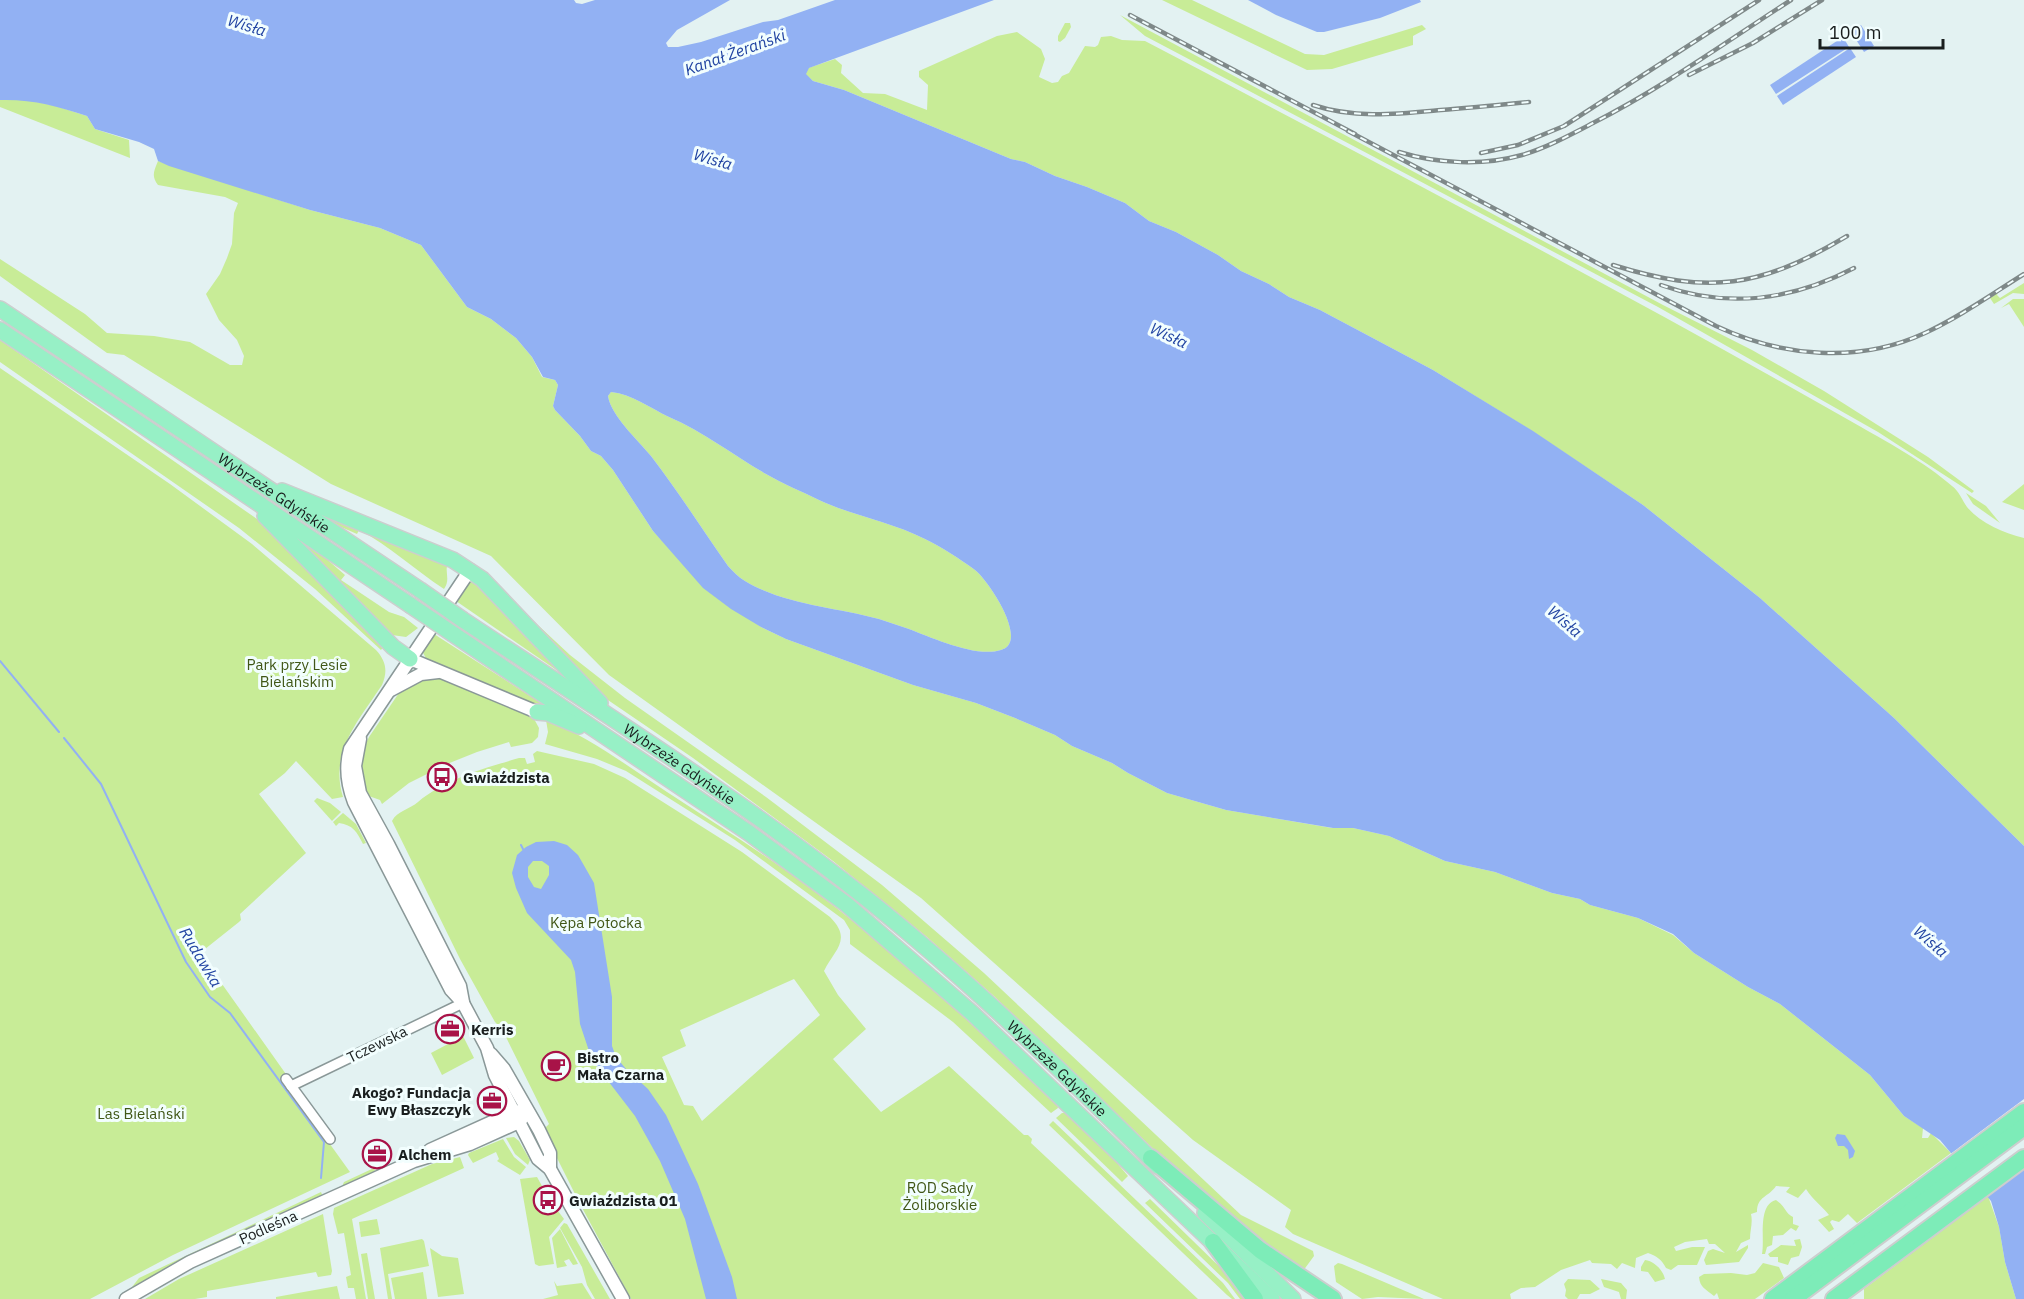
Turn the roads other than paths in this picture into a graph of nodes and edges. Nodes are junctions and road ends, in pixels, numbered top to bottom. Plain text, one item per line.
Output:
1 (0, 309) edge
2 (0, 330) edge
3 (255, 480) junction
4 (244, 494) junction
5 (470, 570) junction
6 (410, 659) junction
7 (440, 672) junction
8 (388, 693) junction
9 (537, 712) joint
10 (621, 725) junction
11 (362, 731) junction
12 (610, 739) junction
13 (377, 825) junction
14 (374, 838) junction
15 (463, 1003) junction
16 (487, 1048) junction
17 (528, 1112) junction
18 (2024, 1112) edge
19 (517, 1117) junction
20 (2024, 1127) edge
21 (330, 1139) dead end
22 (2024, 1141) edge
23 (1151, 1158) junction
24 (2024, 1158) edge
25 (550, 1168) junction
26 (1213, 1242) junction
27 (126, 1299) edge
28 (623, 1299) edge
29 (1256, 1299) edge
30 (1272, 1299) edge
31 (1293, 1299) edge
32 (1333, 1299) edge
33 (1773, 1299) edge
34 (1793, 1299) edge
35 (1812, 1299) edge
36 (1834, 1299) edge

1 - 3 highway, Wybrzeże Gdyńskie
2 - 4 highway, Wybrzeże Gdyńskie
3 - 5 highway
3 - 10 highway, Wybrzeże Gdyńskie, bridge
4 - 6 highway
4 - 12 highway, Wybrzeże Gdyńskie, bridge
5 - 6 street
5 - 10 highway
6 - 7 street
6 - 8 street
7 - 8 street
7 - 9 street
8 - 11 street
9 - 12 highway
10 - 23 highway, Wybrzeże Gdyńskie
11 - 13 street
11 - 14 street
12 - 26 highway, Wybrzeże Gdyńskie
13 - 14 street
13 - 15 street
14 - 15 street
15 - 16 street
15 - 21 street, Tczewska
16 - 17 street
16 - 19 street
17 - 19 street, Podleśna
17 - 25 street
18 - 33 highway
19 - 25 street
19 - 27 street, Podleśna
20 - 34 highway
22 - 35 highway
23 - 31 highway, Wybrzeże Gdyńskie
23 - 32 highway
24 - 36 highway
25 - 28 street
26 - 29 highway
26 - 30 highway, Wybrzeże Gdyńskie

